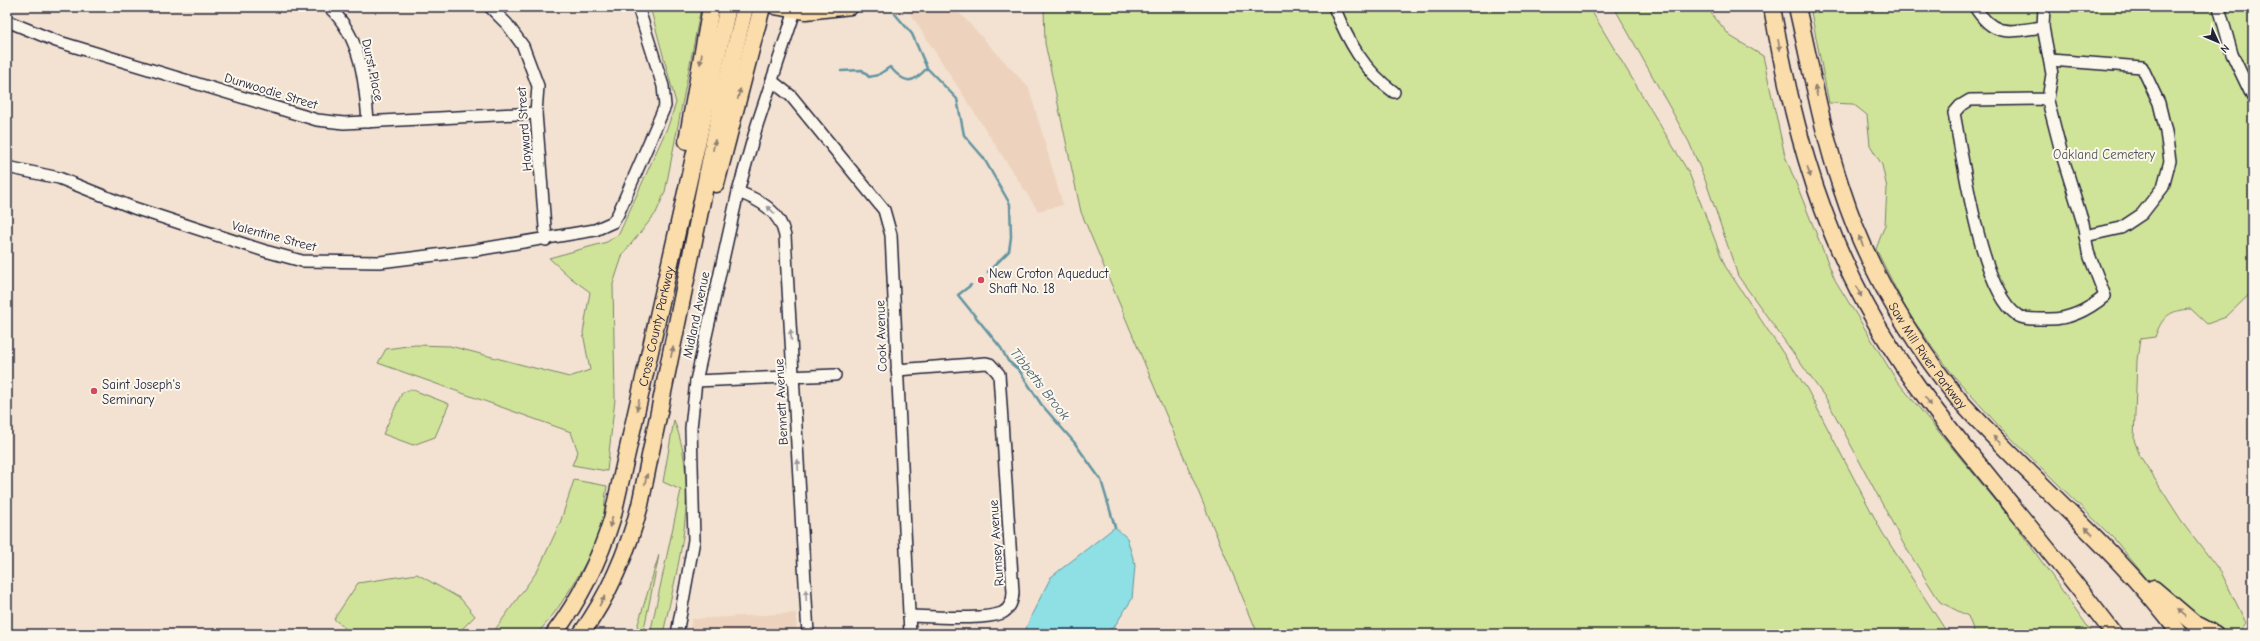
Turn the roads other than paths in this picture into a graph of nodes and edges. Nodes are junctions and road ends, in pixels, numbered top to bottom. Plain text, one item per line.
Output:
1 (330, 7) edge
2 (490, 7) edge
3 (638, 7) edge
4 (711, 7) edge
5 (762, 7) edge
6 (775, 7) edge
7 (850, 7) edge
8 (1334, 7) edge
9 (1772, 7) edge
10 (1797, 7) edge
11 (1975, 7) edge
12 (2044, 7) edge
13 (2219, 7) edge
14 (728, 10) edge
15 (795, 11) junction
16 (743, 14) edge
17 (7, 21) edge
18 (2044, 28) junction
19 (2050, 60) junction
20 (772, 81) junction
21 (1394, 92) dead end
22 (2253, 98) edge
23 (2048, 99) junction
24 (536, 113) junction
25 (368, 122) junction
26 (7, 167) edge
27 (738, 192) junction
28 (677, 232) junction
29 (2086, 236) junction
30 (546, 240) junction
31 (687, 279) junction
32 (897, 370) junction
33 (835, 375) dead end
34 (793, 378) junction
35 (696, 381) junction
36 (2105, 548) junction
37 (909, 616) junction
38 (554, 634) edge
39 (581, 634) edge
40 (677, 634) edge
41 (808, 634) edge
42 (910, 634) edge
43 (2114, 634) edge
44 (2180, 634) edge
45 (2215, 634) edge

1 - 25 street, Durst Place
2 - 24 street, Hayward Street
3 - 30 street, Valentine Street
4 -> 28 highway
31 -> 5 highway
6 - 15 main road
7 - 15 main road
8 - 21 street
9 -> 43 highway, Saw Mill River Parkway
36 -> 10 highway, Saw Mill River Parkway
11 - 18 street
12 - 18 street
13 - 22 street
14 - 28 highway, Cross County Parkway
15 - 20 street, Midland Avenue
31 -> 16 highway, Cross County Parkway
17 - 25 street, Dunwoodie Street
18 - 19 street
19 - 23 street
19 - 29 street
20 - 27 street, Midland Avenue
20 - 32 street, Cook Avenue
23 - 29 street
23 - 29 street
24 - 25 street, Dunwoodie Street
24 - 30 street, Hayward Street
26 - 30 street, Valentine Street
34 -> 27 street, Bennett Avenue
27 - 35 street, Midland Avenue
28 -> 38 highway, Cross County Parkway
39 -> 31 highway, Cross County Parkway
32 - 37 street, Cook Avenue
32 - 37 street, Rumsey Avenue
33 - 34 street
34 - 35 street
41 -> 34 street, Bennett Avenue
35 - 40 street, Midland Avenue
36 - 44 highway, Saw Mill River Parkway
45 -> 36 highway
37 - 42 street, Cook Avenue

